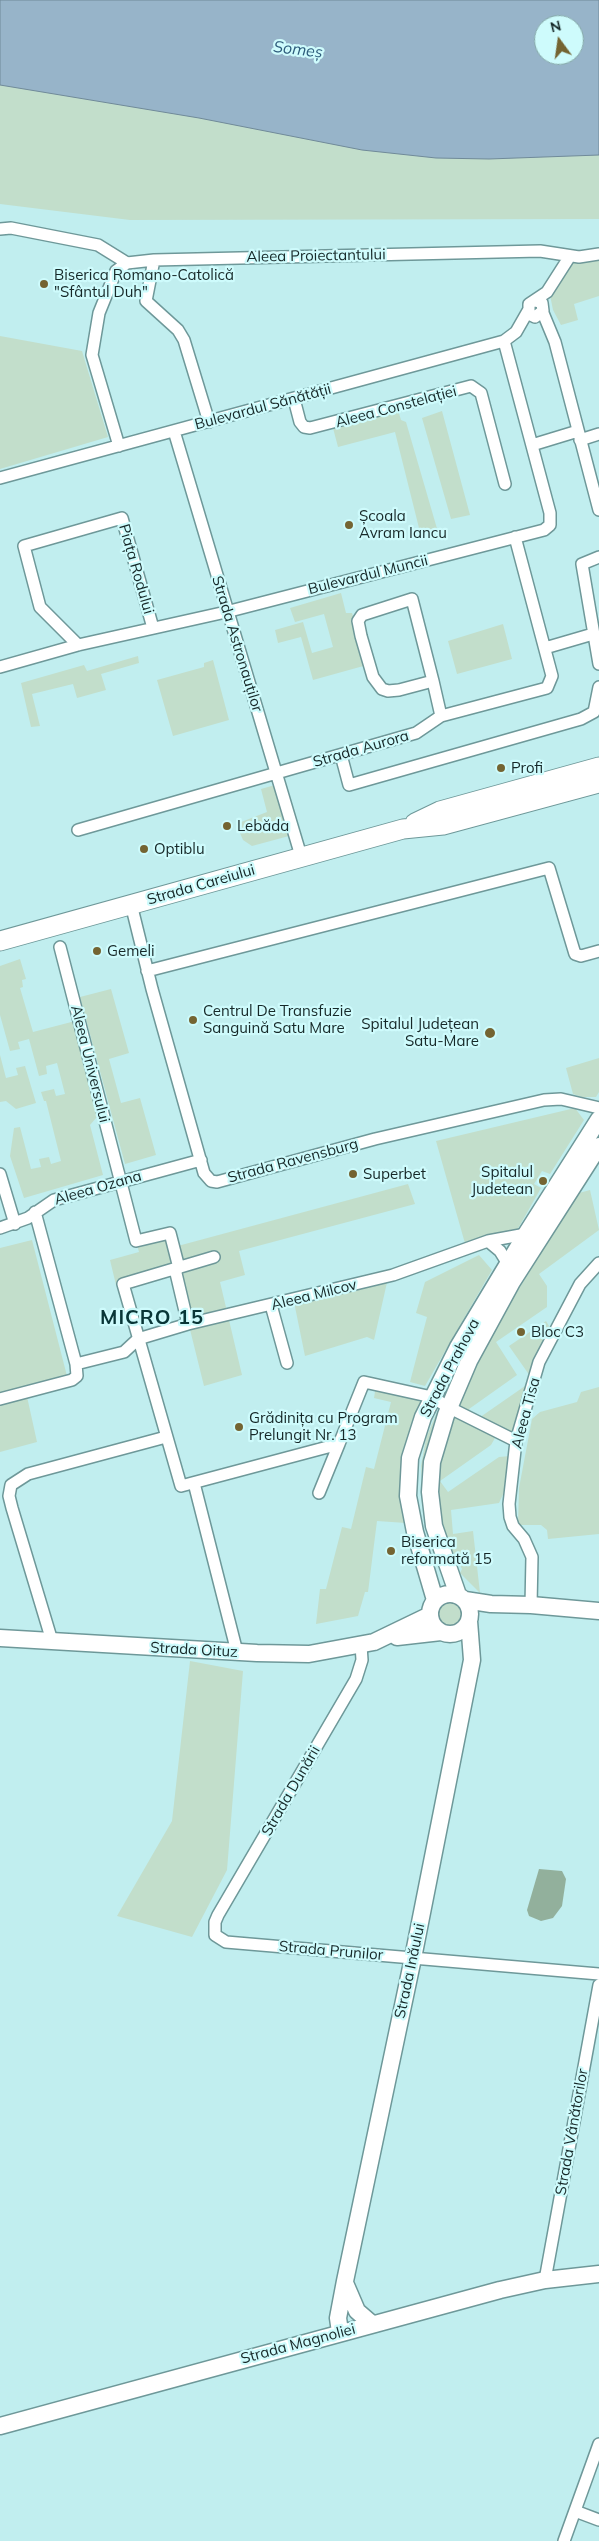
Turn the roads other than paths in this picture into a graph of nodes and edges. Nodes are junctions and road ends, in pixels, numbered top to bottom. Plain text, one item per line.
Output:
1 (0, 229) edge
2 (599, 254) edge
3 (570, 256) junction
4 (154, 260) junction
5 (127, 263) junction
6 (536, 311) junction
7 (504, 341) junction
8 (294, 399) junction
9 (208, 422) junction
10 (174, 431) junction
11 (599, 434) edge
12 (579, 436) junction
13 (532, 445) junction
14 (119, 446) junction
15 (0, 478) edge
16 (505, 484) dead end
17 (599, 510) edge
18 (515, 537) junction
19 (599, 557) edge
20 (226, 612) junction
21 (153, 628) junction
22 (593, 634) junction
23 (78, 645) junction
24 (545, 648) junction
25 (599, 664) edge
26 (0, 667) edge
27 (433, 681) junction
28 (599, 687) edge
29 (441, 716) junction
30 (341, 755) junction
31 (599, 767) edge
32 (277, 773) junction
33 (599, 783) edge
34 (403, 829) junction
35 (78, 830) dead end
36 (301, 856) junction
37 (131, 904) junction
38 (0, 941) edge
39 (60, 947) dead end
40 (599, 951) edge
41 (147, 971) junction
42 (599, 1108) edge
43 (599, 1120) edge
44 (599, 1146) edge
45 (201, 1160) junction
46 (0, 1174) edge
47 (120, 1182) junction
48 (35, 1212) junction
49 (15, 1224) junction
50 (0, 1228) edge
51 (532, 1237) junction
52 (488, 1241) junction
53 (214, 1258) dead end
54 (599, 1263) edge
55 (508, 1264) junction
56 (177, 1269) junction
57 (271, 1305) junction
58 (188, 1324) junction
59 (138, 1339) junction
60 (287, 1363) dead end
61 (76, 1364) junction
62 (432, 1397) junction
63 (0, 1399) edge
64 (448, 1408) junction
65 (166, 1437) junction
66 (516, 1442) junction
67 (339, 1444) junction
68 (194, 1483) junction
69 (319, 1493) dead end
70 (531, 1605) junction
71 (433, 1607) junction
72 (466, 1607) junction
73 (599, 1611) edge
74 (447, 1633) junction
75 (0, 1638) edge
76 (387, 1638) junction
77 (52, 1641) junction
78 (361, 1645) junction
79 (237, 1652) junction
80 (472, 1660) junction
81 (215, 1935) joint
82 (413, 1958) junction
83 (599, 1974) edge
84 (599, 1985) edge
85 (599, 2274) edge
86 (545, 2280) junction
87 (345, 2281) junction
88 (372, 2324) junction
89 (340, 2332) junction
90 (0, 2426) edge
91 (599, 2444) edge
92 (575, 2511) junction
93 (599, 2520) edge
94 (564, 2541) edge

1 - 5 street
2 - 3 street, Aleea Proiectantului
3 - 4 street, Aleea Proiectantului
3 - 6 street, Bulevardul Sănătății
4 - 5 street, Aleea Proiectantului
4 - 9 street
5 - 14 street
6 - 7 street, Bulevardul Sănătății
6 - 12 street
7 - 8 street, Bulevardul Sănătății
7 - 13 street, Bulevardul Muncii
8 - 9 street, Bulevardul Sănătății
8 - 16 street, Aleea Constelației
9 - 10 street, Bulevardul Sănătății
10 - 14 street, Bulevardul Sănătății
10 - 20 street, Strada Astronauților
11 - 12 street
12 - 13 street
12 - 17 street
13 - 18 street, Bulevardul Muncii
14 - 15 street, Bulevardul Sănătății
18 - 20 street, Bulevardul Muncii
18 - 24 street, Strada Aurora
19 - 22 street
20 - 21 street, Bulevardul Muncii
20 - 32 street, Strada Astronauților
21 - 23 street, Bulevardul Muncii
21 - 23 street, Piața Rodului
22 - 24 street
22 - 25 street
23 - 26 street, Bulevardul Muncii
24 - 29 street, Strada Aurora
27 - 27 street
27 - 29 street
28 - 30 street
29 - 30 street, Strada Aurora
30 - 32 street, Strada Aurora
31 - 34 main road, Strada Careiului
32 - 35 street, Strada Aurora
32 - 36 street, Strada Astronauților
33 - 34 main road, Strada Careiului
34 - 36 main road, Strada Careiului
36 - 37 main road, Strada Careiului
37 - 38 main road, Strada Careiului
37 - 41 street, Strada Ravensburg
39 - 47 street, Aleea Universului
40 - 41 street
41 - 45 street, Strada Ravensburg
42 - 45 street, Strada Ravensburg
43 - 51 street, Strada Prahova
44 - 51 street, Strada Prahova
45 - 47 street, Aleea Ozana
46 - 49 street
47 - 48 street, Aleea Ozana
47 - 56 street, Aleea Universului
48 - 49 street, Aleea Ozana
48 - 61 street
49 - 50 street, Aleea Ozana
51 - 52 street, Aleea Milcov
51 - 55 street, Strada Prahova
51 - 64 street, Strada Prahova
52 - 55 street
52 - 57 street, Aleea Milcov
53 - 56 street
54 - 66 street, Aleea Tisa
55 - 62 street, Strada Prahova
56 - 58 street
56 - 59 street
57 - 58 street, Aleea Milcov
57 - 60 street
58 - 59 street, Aleea Milcov
59 - 61 street, Aleea Milcov
59 - 65 street
61 - 63 street
62 - 64 street
62 - 67 street
62 - 71 street, Strada Prahova
64 - 66 street
64 - 72 street, Strada Prahova
65 - 68 street
65 - 77 street
66 - 70 street, Aleea Tisa
67 - 68 street
67 - 69 street
68 - 79 street
70 - 72 street
70 - 73 street
71 - 72 street
71 - 74 street
71 - 76 street, Strada Oituz
72 - 74 street
72 - 80 street, Strada Inăului
74 - 76 street, Strada Oituz
74 - 80 street
75 - 77 street, Strada Oituz
76 - 78 street, Strada Oituz
77 - 79 street, Strada Oituz
78 - 79 street, Strada Oituz
78 - 81 street, Strada Dunării
80 - 82 street, Strada Inăului
81 - 82 street, Strada Prunilor
82 - 83 street, Strada Prunilor
82 - 87 street, Strada Inăului
84 - 86 street, Strada Vânătorilor
85 - 86 street, Strada Magnoliei
86 - 88 street, Strada Magnoliei
87 - 88 street, Strada Inăului
87 - 89 street, Strada Inăului
88 - 89 street, Strada Magnoliei
89 - 90 street, Strada Magnoliei
91 - 92 street
92 - 93 street
92 - 94 street

